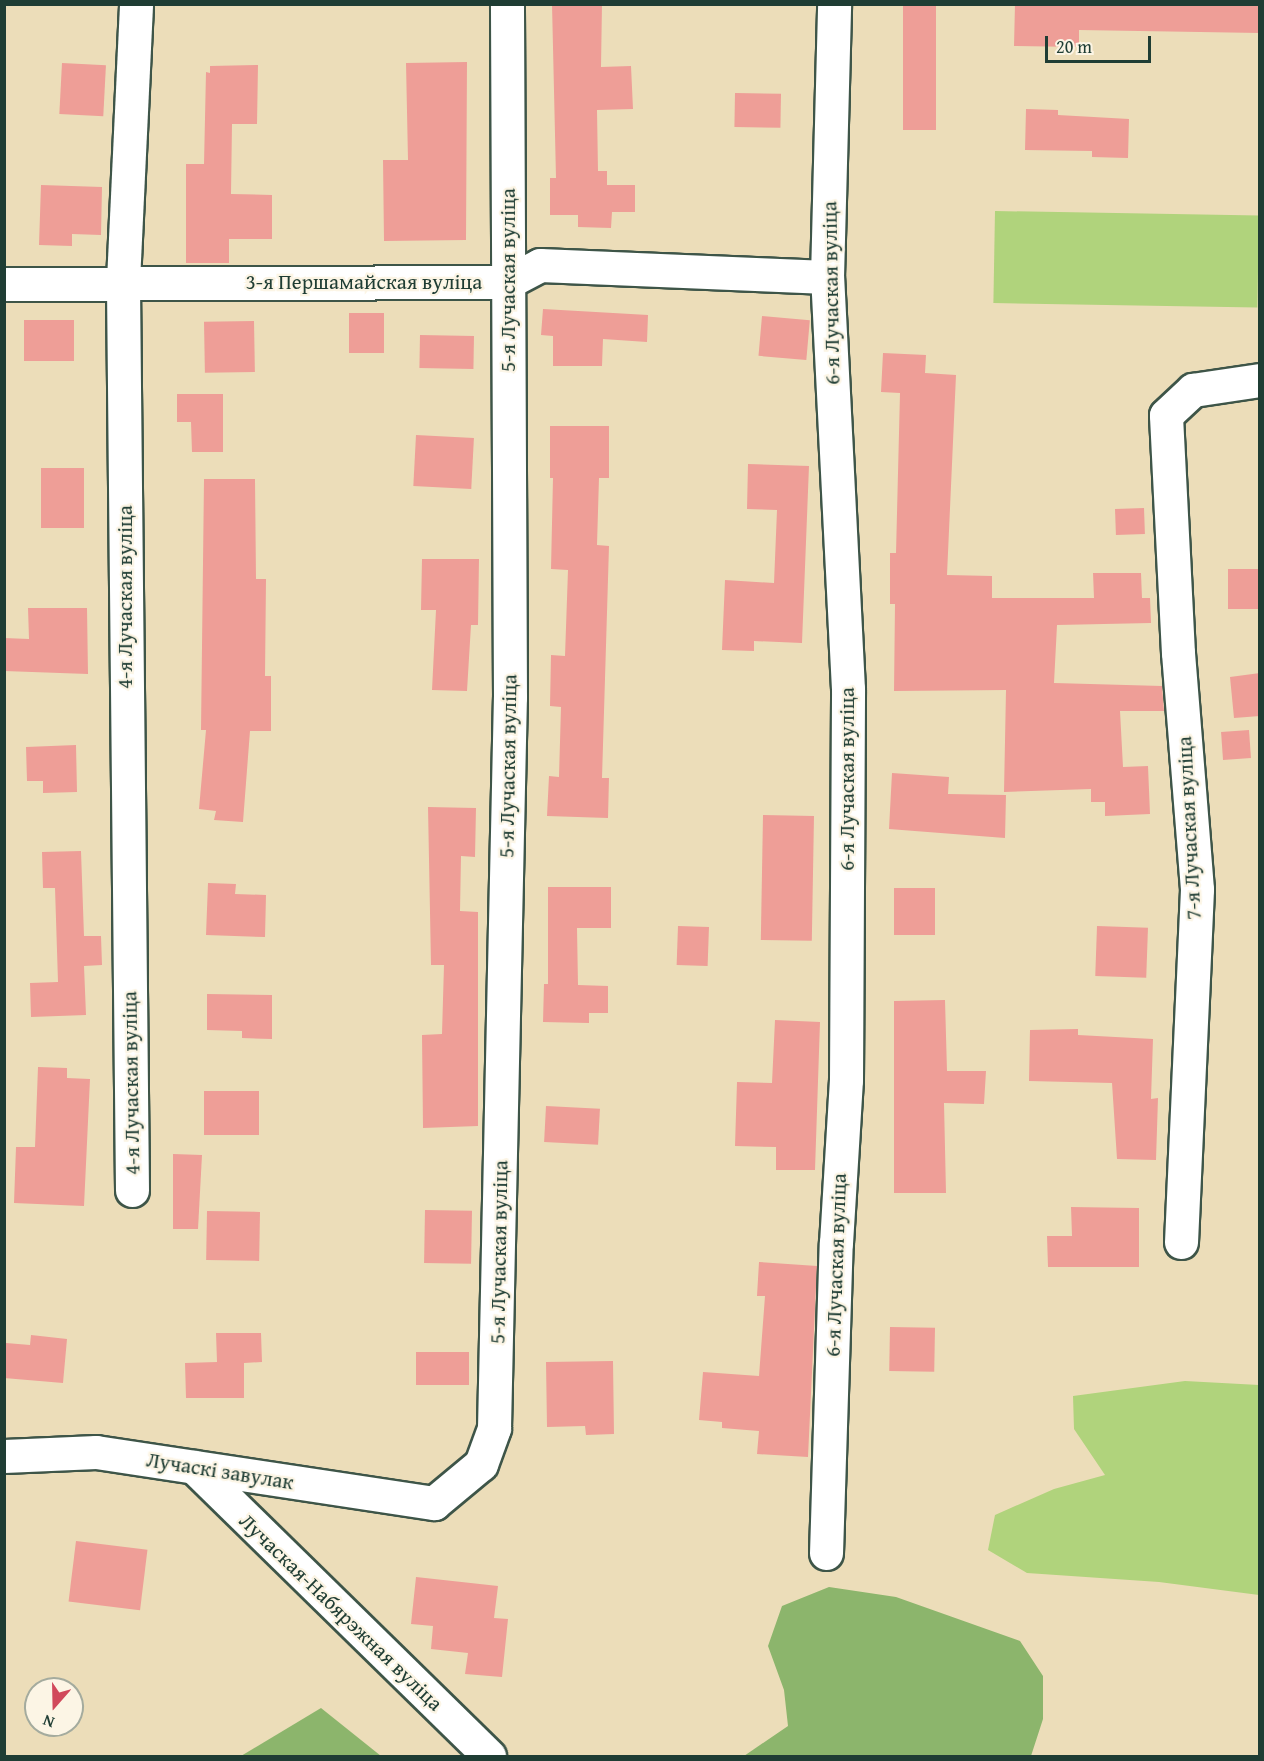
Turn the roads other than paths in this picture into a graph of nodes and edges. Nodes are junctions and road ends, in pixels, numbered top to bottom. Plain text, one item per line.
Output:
1 (136, 4) edge
2 (507, 4) edge
3 (834, 4) edge
4 (827, 277) junction
5 (123, 281) junction
6 (508, 282) junction
7 (4, 284) edge
8 (1260, 380) edge
9 (132, 1190) dead end
10 (1181, 1242) dead end
11 (4, 1456) edge
12 (194, 1467) junction
13 (434, 1503) joint
14 (826, 1553) dead end
15 (489, 1756) edge

1 - 5 street, 4-я Лучаская вуліца
2 - 6 street, 5-я Лучаская вуліца
3 - 4 street, 6-я Лучаская вуліца
4 - 6 street, 3-я Першамайская вуліца
4 - 14 street, 6-я Лучаская вуліца
5 - 6 street, 3-я Першамайская вуліца
5 - 7 street, 3-я Першамайская вуліца
5 - 9 street, 4-я Лучаская вуліца
6 - 13 street, 5-я Лучаская вуліца
8 - 10 street, 7-я Лучаская вуліца
11 - 12 street, Лучаскі завулак
12 - 13 street, Лучаскі завулак
12 - 15 street, Лучаская-Набярэжная вуліца

